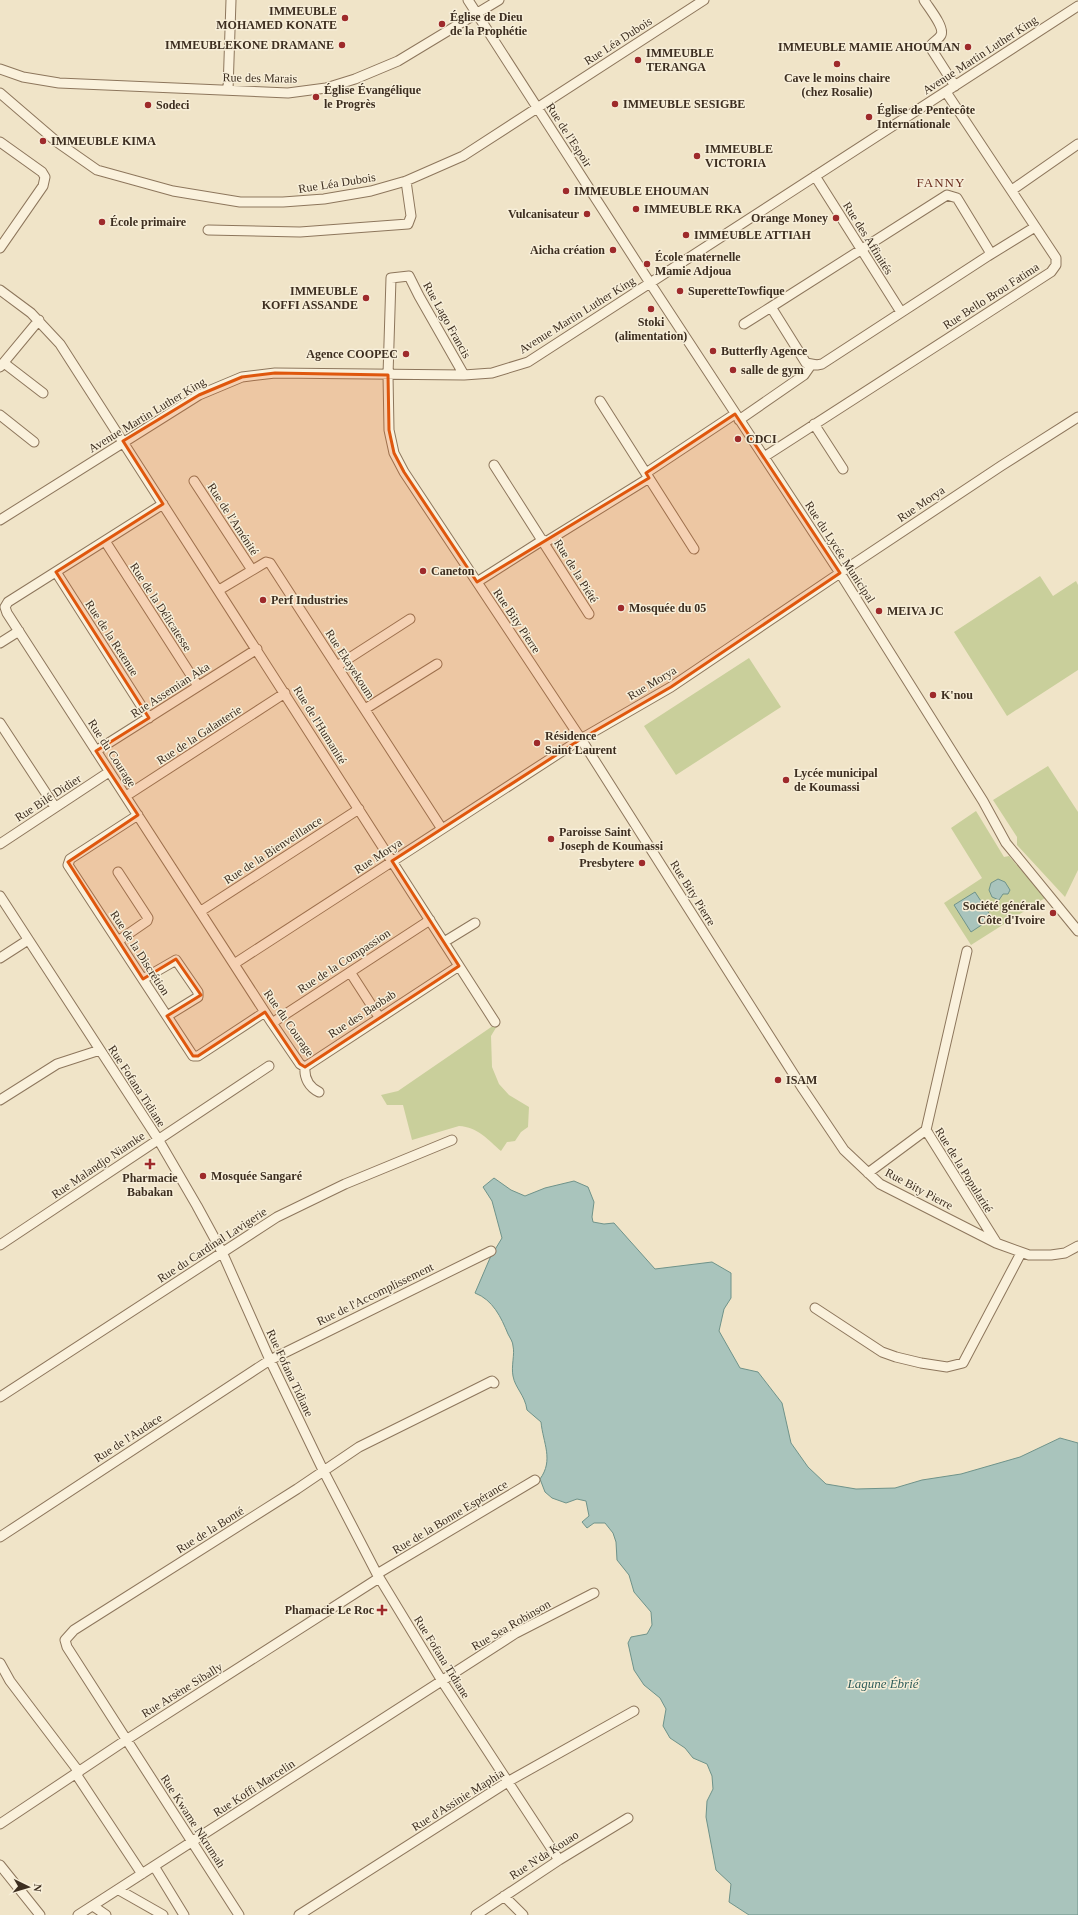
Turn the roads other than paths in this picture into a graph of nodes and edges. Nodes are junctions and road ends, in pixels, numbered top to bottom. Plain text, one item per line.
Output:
1 (231, 0) edge
2 (468, 0) edge
3 (499, 0) edge
4 (704, 0) edge
5 (924, 0) edge
6 (1078, 6) edge
7 (477, 14) junction
8 (0, 69) edge
9 (956, 86) junction
10 (228, 90) junction
11 (946, 92) junction
12 (0, 93) edge
13 (538, 108) junction
14 (0, 142) edge
15 (1078, 144) edge
16 (815, 176) junction
17 (406, 181) junction
18 (1012, 190) junction
19 (1035, 227) junction
20 (208, 230) dead end
21 (0, 248) edge
22 (861, 248) junction
23 (988, 256) junction
24 (409, 276) joint
25 (650, 283) junction
26 (0, 290) edge
27 (771, 307) junction
28 (901, 312) junction
29 (39, 320) junction
30 (744, 324) dead end
31 (3, 360) edge
32 (811, 365) junction
33 (388, 375) junction
34 (464, 375) junction
35 (43, 393) dead end
36 (600, 401) dead end
37 (0, 415) edge
38 (737, 417) junction
39 (1078, 418) edge
40 (814, 424) junction
41 (123, 441) junction
42 (34, 442) dead end
43 (764, 457) junction
44 (494, 465) dead end
45 (843, 469) dead end
46 (647, 476) junction
47 (194, 480) dead end
48 (163, 504) junction
49 (0, 520) edge
50 (105, 541) junction
51 (544, 542) junction
52 (694, 550) dead end
53 (252, 570) junction
54 (56, 572) junction
55 (840, 573) junction
56 (477, 582) junction
57 (219, 590) junction
58 (589, 614) dead end
59 (410, 619) dead end
60 (19, 632) junction
61 (0, 643) edge
62 (257, 649) junction
63 (437, 664) dead end
64 (337, 666) junction
65 (198, 686) junction
66 (285, 693) junction
67 (365, 709) junction
68 (149, 718) junction
69 (0, 723) edge
70 (581, 739) junction
71 (96, 751) junction
72 (109, 772) junction
73 (126, 796) junction
74 (55, 807) junction
75 (358, 809) junction
76 (138, 815) junction
77 (442, 829) junction
78 (0, 844) edge
79 (392, 861) junction
80 (118, 872) dead end
81 (0, 896) edge
82 (200, 912) junction
83 (430, 920) junction
84 (475, 923) dead end
85 (1078, 932) edge
86 (28, 940) junction
87 (118, 941) junction
88 (444, 942) junction
89 (967, 951) dead end
90 (0, 958) edge
91 (234, 964) junction
92 (460, 966) junction
93 (350, 972) junction
94 (143, 979) junction
95 (265, 1012) junction
96 (167, 1016) junction
97 (379, 1017) junction
98 (496, 1022) dead end
99 (272, 1023) junction
100 (100, 1050) junction
101 (269, 1066) dead end
102 (305, 1067) junction
103 (319, 1092) dead end
104 (0, 1100) edge
105 (926, 1130) junction
106 (158, 1139) junction
107 (452, 1140) dead end
108 (868, 1174) junction
109 (996, 1243) junction
110 (0, 1245) edge
111 (1078, 1246) edge
112 (491, 1251) dead end
113 (222, 1252) junction
114 (1021, 1253) junction
115 (815, 1308) dead end
116 (270, 1360) junction
117 (494, 1382) dead end
118 (0, 1397) edge
119 (323, 1470) junction
120 (535, 1480) dead end
121 (0, 1537) edge
122 (378, 1576) junction
123 (594, 1593) dead end
124 (0, 1663) edge
125 (442, 1681) junction
126 (634, 1711) dead end
127 (126, 1740) junction
128 (77, 1773) junction
129 (509, 1781) junction
130 (628, 1818) dead end
131 (0, 1824) edge
132 (192, 1842) junction
133 (559, 1860) junction
134 (0, 1865) edge
135 (154, 1866) junction
136 (142, 1874) junction
137 (119, 1890) junction
138 (504, 1896) junction
139 (93, 1906) junction
140 (182, 1914) edge
141 (40, 1915) edge
142 (78, 1915) edge
143 (105, 1915) edge
144 (163, 1915) edge
145 (239, 1915) edge
146 (299, 1915) edge
147 (476, 1915) edge
148 (523, 1915) edge

1 - 10 street
2 - 7 street, Rue de l'Espoir
3 - 7 street, Rue des Marais
4 - 13 street, Rue Léa Dubois
5 - 9 street
6 - 9 street, Avenue Martin Luther King
7 - 10 street, Rue des Marais
7 - 13 street, Rue de l'Espoir
8 - 10 street, Rue des Marais
9 - 11 street, Avenue Martin Luther King
11 - 16 street, Avenue Martin Luther King
11 - 18 street, Rue Bello Brou Fatima
12 - 17 street, Rue Léa Dubois
13 - 17 street, Rue Léa Dubois
13 - 25 street, Rue de l'Espoir
14 - 21 street
15 - 18 street
16 - 22 street, Rue des Affinités
16 - 25 street, Avenue Martin Luther King
17 - 20 street
18 - 19 street, Rue Bello Brou Fatima
19 - 23 street
19 - 40 street, Rue Bello Brou Fatima
22 - 23 street
22 - 27 street
22 - 28 street, Rue des Affinités
23 - 28 street
24 - 33 street, Rue Bity Pierre
24 - 34 street, Rue Lago Francis
25 - 34 street, Avenue Martin Luther King
25 - 38 street, Rue du Lycée Municipal
26 - 29 street, Rue de l'Humanité
27 - 30 street
27 - 32 street
28 - 32 street
29 - 31 street
29 - 41 street, Rue de l'Humanité
31 - 35 street
32 - 38 street
33 - 34 street, Avenue Martin Luther King
33 - 41 street, Avenue Martin Luther King
33 - 56 street, Rue Bity Pierre
36 - 46 street
37 - 42 street
38 - 43 street, Rue du Lycée Municipal
38 - 46 street
39 - 55 street, Rue Morya
40 - 43 street, Rue Bello Brou Fatima
40 - 45 street
41 - 48 street, Rue de l'Humanité
41 - 49 street, Avenue Martin Luther King
43 - 55 street, Rue du Lycée Municipal
44 - 51 street, Rue de la Piété
46 - 51 street
46 - 52 street
47 - 53 street, Rue de l'Aménité
48 - 50 street, Rue du Courage
48 - 57 street, Rue de l'Humanité
50 - 54 street, Rue du Courage
50 - 65 street, Rue de la Délicatesse
51 - 56 street
51 - 58 street, Rue de la Piété
53 - 57 street, Rue Ekayekoum
53 - 64 street, Rue Ekayekoum
54 - 60 street, Rue du Courage
54 - 68 street, Rue de la Retenue
55 - 70 street, Rue Morya
55 - 85 street, Rue du Lycée Municipal
56 - 70 street, Rue Bity Pierre
57 - 62 street, Rue de l'Humanité
59 - 64 street
60 - 61 street
60 - 71 street, Rue du Courage
62 - 65 street, Rue Assemian Aka
62 - 66 street, Rue de l'Humanité
63 - 67 street
64 - 67 street, Rue Ekayekoum
65 - 68 street, Rue Assemian Aka
66 - 73 street, Rue de la Galanterie
66 - 75 street, Rue de l'Humanité
67 - 77 street, Rue Ekayekoum
68 - 71 street, Rue Assemian Aka
69 - 74 street
70 - 77 street, Rue Morya
70 - 108 street, Rue Bity Pierre
71 - 72 street, Rue du Courage
72 - 73 street, Rue du Courage
72 - 74 street, Rue Bilé Didier
73 - 76 street, Rue du Courage
74 - 78 street, Rue Bilé Didier
75 - 79 street, Rue de l'Humanité
75 - 82 street, Rue de la Bienveillance
76 - 82 street, Rue du Courage
76 - 87 street, Rue de la Discrétion
77 - 79 street, Rue Morya
79 - 83 street, Rue de l'Humanité
79 - 91 street, Rue Morya
80 - 87 street
81 - 86 street, Rue Fofana Tidiane
82 - 91 street, Rue du Courage
83 - 88 street, Rue de l'Humanité
83 - 93 street, Rue de la Compassion
84 - 88 street
86 - 90 street
86 - 100 street, Rue Fofana Tidiane
87 - 94 street, Rue de la Discrétion
88 - 92 street, Rue de l'Humanité
89 - 105 street
91 - 95 street, Rue du Courage
92 - 97 street, Rue des Baobab
92 - 98 street, Rue de l'Humanité
93 - 97 street
93 - 99 street, Rue de la Compassion
94 - 96 street, Rue de la Discrétion
94 - 96 street
95 - 96 street, Rue de la Discrétion
95 - 99 street, Rue du Courage
97 - 102 street, Rue des Baobab
99 - 102 street, Rue du Courage
100 - 104 street
100 - 106 street, Rue Fofana Tidiane
101 - 106 street, Rue Malandjo Niamke
102 - 103 street
105 - 108 street, Rue de la Popularité
105 - 109 street, Rue de la Popularité
106 - 110 street, Rue Malandjo Niamke
106 - 113 street, Rue Fofana Tidiane
107 - 113 street, Rue du Cardinal Lavigerie
108 - 109 street, Rue Bity Pierre
109 - 114 street, Rue Bity Pierre
111 - 114 street, Rue Bity Pierre
112 - 116 street, Rue de l'Accomplissement
113 - 116 street, Rue Fofana Tidiane
113 - 118 street, Rue du Cardinal Lavigerie
114 - 115 street
116 - 119 street, Rue Fofana Tidiane
116 - 121 street, Rue de l'Audace
117 - 119 street, Rue de la Bonté
119 - 122 street, Rue Fofana Tidiane
119 - 127 street, Rue de la Bonté
120 - 122 street, Rue de la Bonne Espérance
122 - 125 street, Rue Fofana Tidiane
122 - 127 street, Rue Arsène Sibally
123 - 125 street, Rue Sea Robinson
124 - 128 street
125 - 129 street, Rue Fofana Tidiane
125 - 132 street, Rue Koffi Marcelin
126 - 129 street, Rue d'Assinie Maphia
127 - 128 street, Rue Arsène Sibally
127 - 132 street, Rue Kwame Nkrumah
128 - 131 street, Rue Arsène Sibally
128 - 136 street
129 - 133 street, Rue Fofana Tidiane
129 - 146 street, Rue d'Assinie Maphia
130 - 133 street, Rue N'da Kouao
132 - 135 street, Rue Koffi Marcelin
132 - 145 street, Rue Kwame Nkrumah
133 - 138 street, Rue N'da Kouao
134 - 141 street
135 - 136 street, Rue Koffi Marcelin
135 - 140 street
136 - 137 street, Rue Koffi Marcelin
137 - 139 street, Rue Koffi Marcelin
137 - 144 street
138 - 147 street, Rue N'da Kouao
138 - 148 street
139 - 142 street, Rue Koffi Marcelin
139 - 143 street

